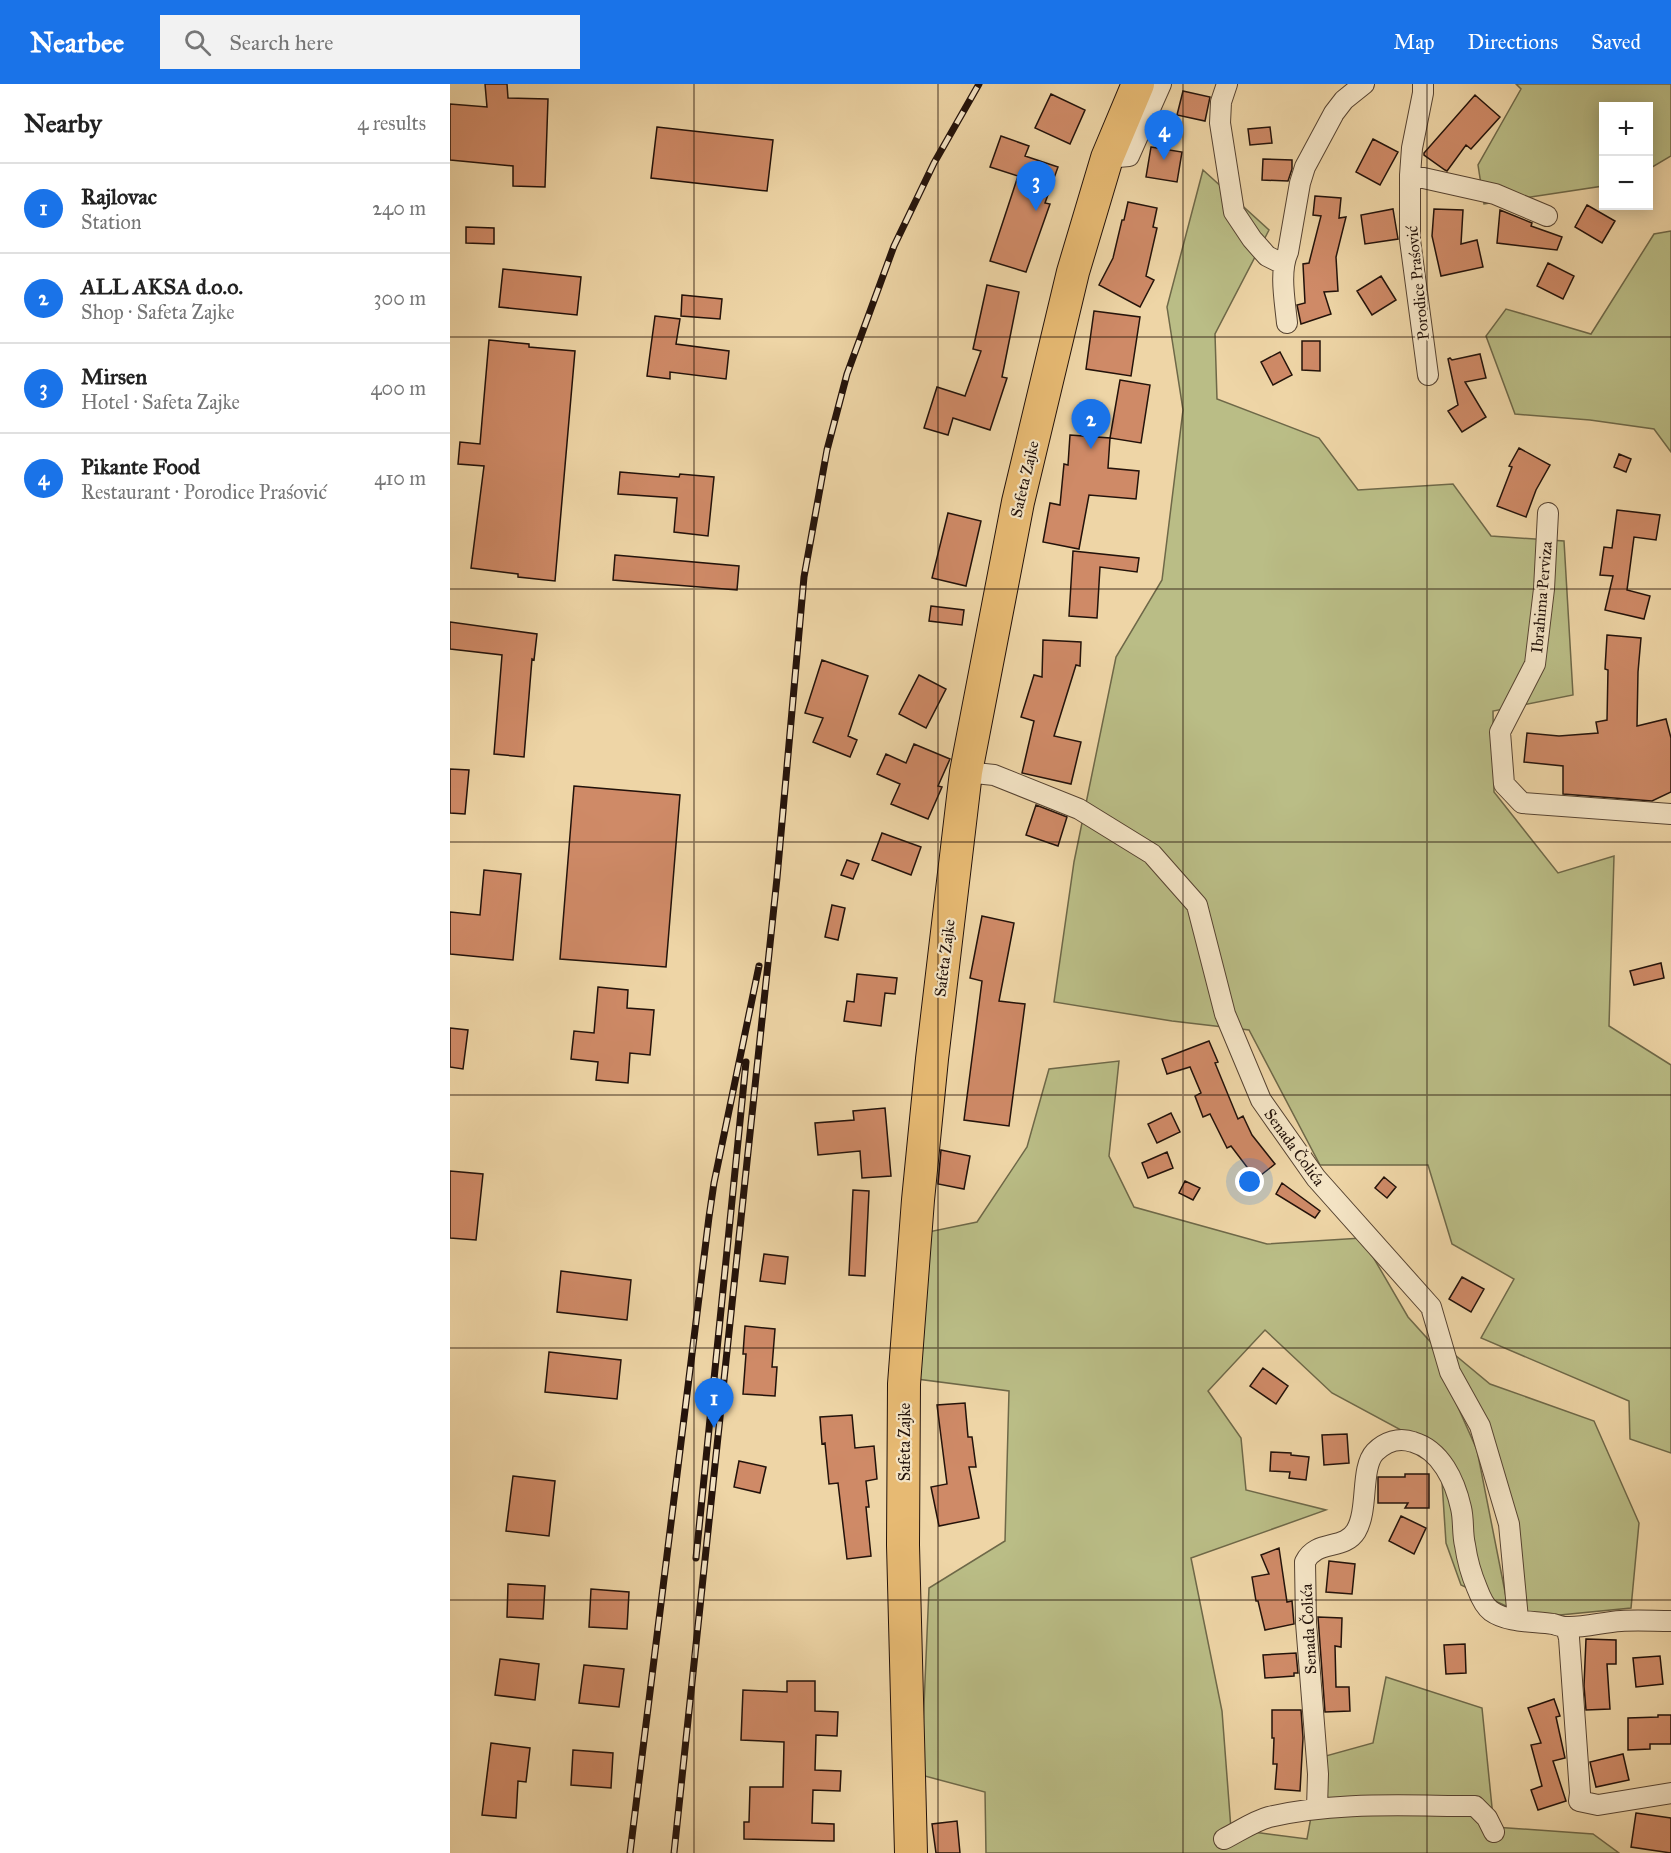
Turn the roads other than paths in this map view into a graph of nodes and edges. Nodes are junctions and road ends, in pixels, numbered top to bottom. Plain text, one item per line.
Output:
1 (1138, 84) edge
2 (1161, 84) edge
3 (1227, 84) edge
4 (1364, 84) edge
5 (1422, 84) edge
6 (1107, 158) junction
7 (1410, 175) junction
8 (1547, 216) dead end
9 (1285, 260) junction
10 (1287, 324) dead end
11 (1428, 375) dead end
12 (1548, 513) dead end
13 (966, 772) junction
14 (1671, 814) edge
15 (1518, 1619) junction
16 (1671, 1621) edge
17 (1566, 1627) junction
18 (1671, 1793) edge
19 (1317, 1808) junction
20 (1494, 1832) dead end
21 (1224, 1839) dead end
22 (910, 1853) edge

1 - 6 main road, Safeta Zajke
2 - 6 street
3 - 9 street
4 - 9 street
5 - 7 street, Porodice Praśović
6 - 13 main road, Safeta Zajke
7 - 8 street
7 - 11 street, Porodice Praśović
9 - 10 street
12 - 14 street, Ibrahima Perviza
13 - 15 street, Senada Čolića
13 - 22 main road, Safeta Zajke
15 - 17 street, Senada Čolića
15 - 19 street, Senada Čolića
16 - 17 street, Senada Čolića
17 - 18 street
19 - 20 street
19 - 21 street

